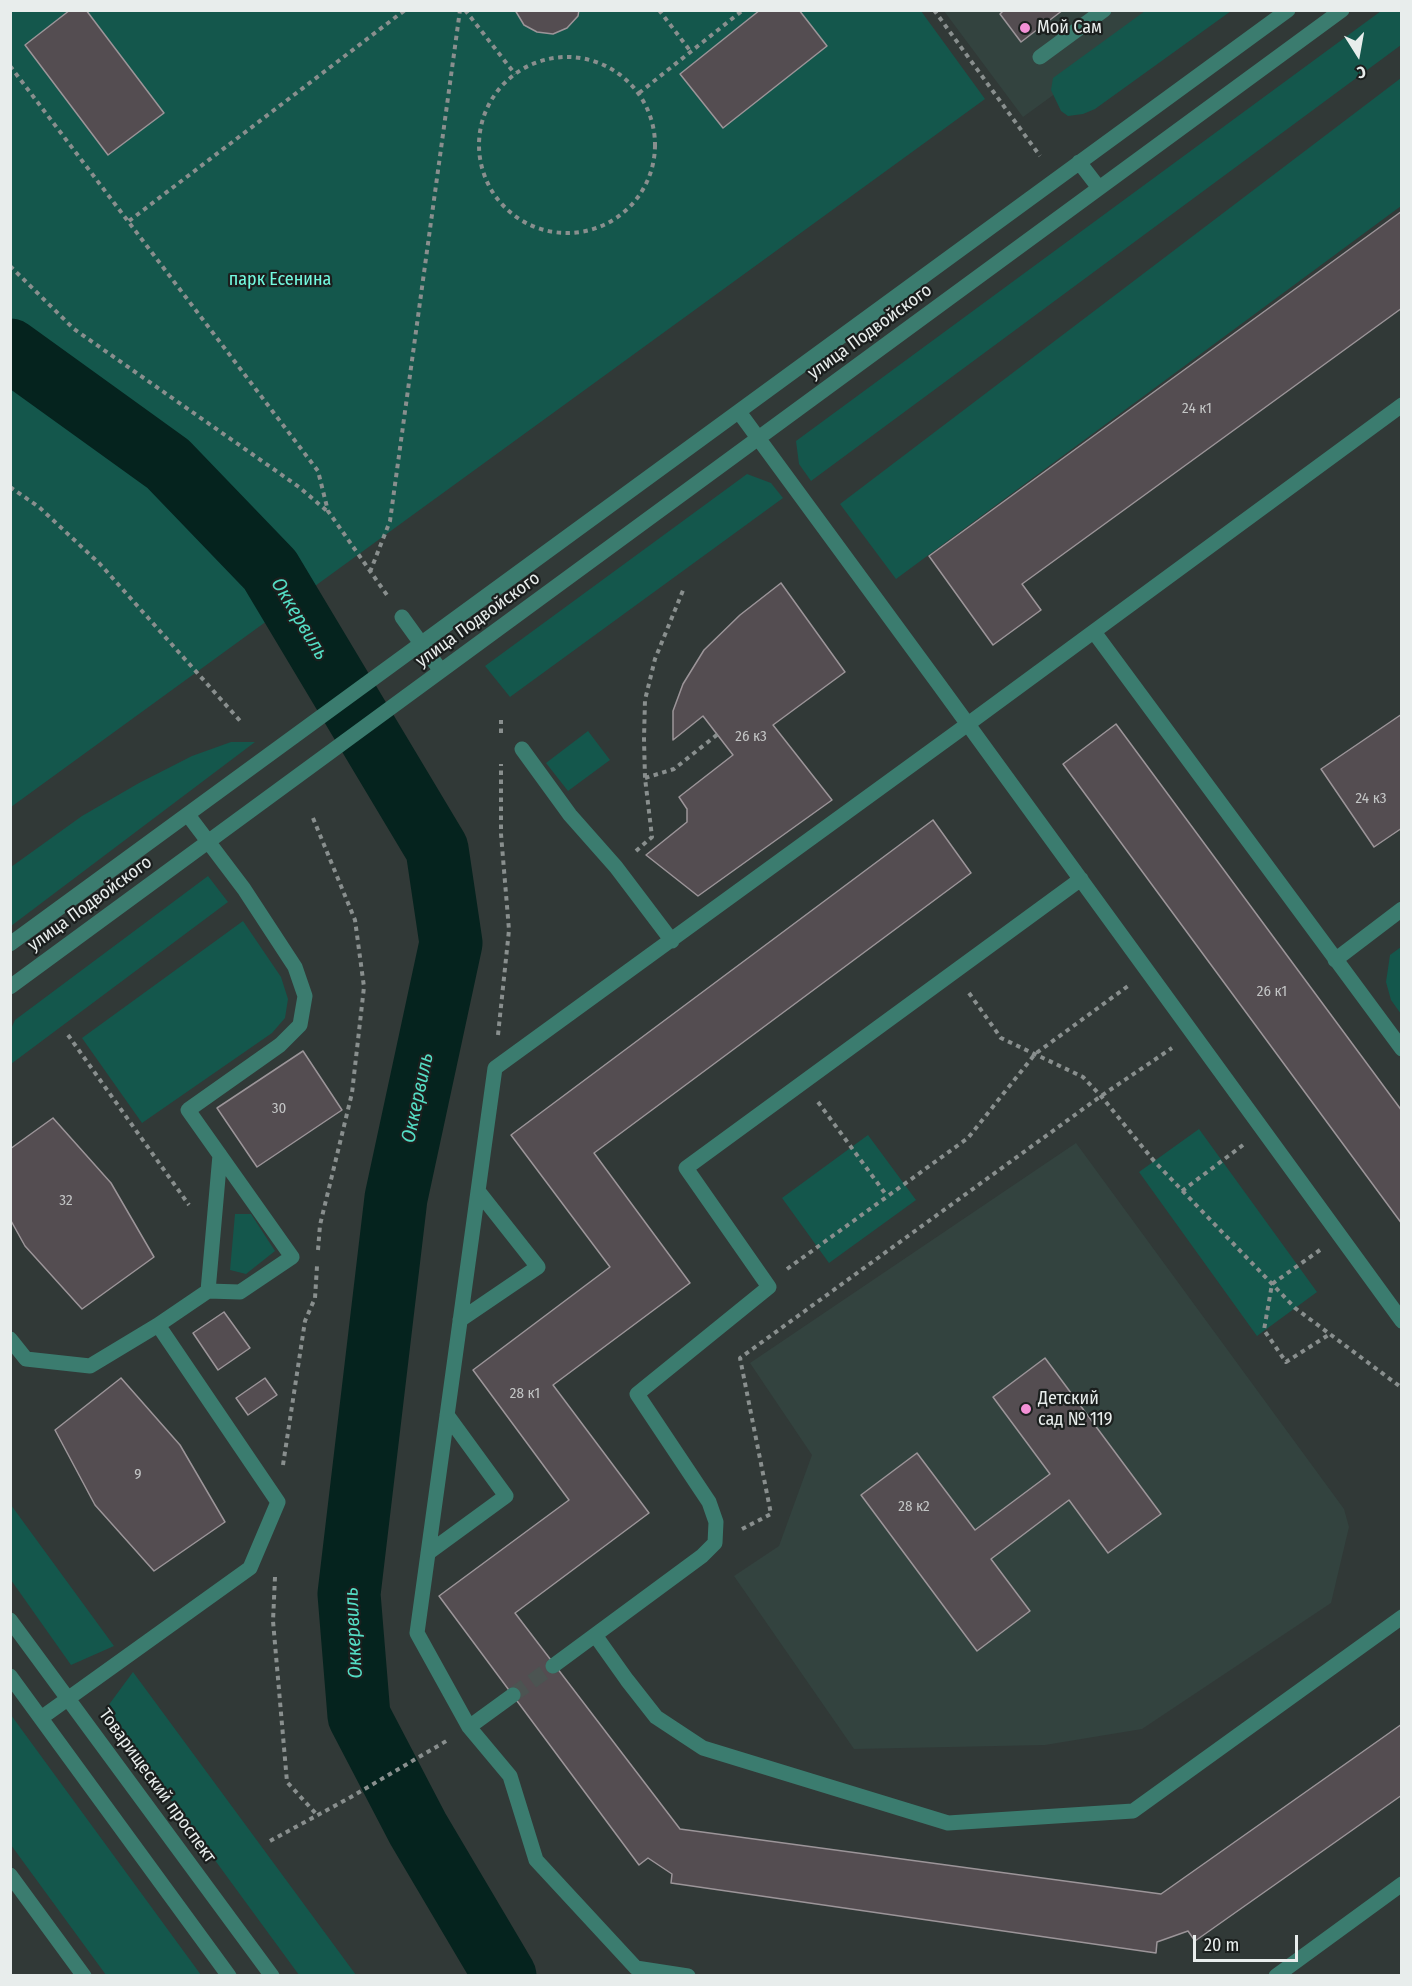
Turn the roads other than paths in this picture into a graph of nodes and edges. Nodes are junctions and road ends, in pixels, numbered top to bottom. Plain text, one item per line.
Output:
1 (1104, 10) edge
2 (1288, 10) edge
3 (1342, 10) edge
4 (1040, 57) dead end
5 (1079, 162) junction
6 (1099, 188) junction
7 (1401, 405) edge
8 (739, 412) junction
9 (759, 438) junction
10 (402, 617) road end
11 (1094, 632) junction
12 (421, 644) junction
13 (441, 671) junction
14 (968, 724) junction
15 (522, 748) dead end
16 (188, 815) junction
17 (207, 843) junction
18 (1081, 879) junction
19 (1401, 909) edge
20 (672, 940) junction
21 (10, 944) edge
22 (1335, 960) junction
23 (10, 987) edge
24 (1401, 1049) edge
25 (220, 1155) junction
26 (478, 1191) junction
27 (208, 1291) junction
28 (460, 1320) junction
29 (1401, 1321) edge
30 (158, 1325) junction
31 (10, 1339) edge
32 (447, 1415) junction
33 (428, 1553) junction
34 (1401, 1617) edge
35 (10, 1620) edge
36 (595, 1635) junction
37 (553, 1666) tunnel mouth
38 (10, 1676) edge
39 (513, 1695) tunnel mouth
40 (69, 1699) junction
41 (41, 1718) junction
42 (469, 1727) junction
43 (10, 1875) edge
44 (1401, 1884) edge
45 (84, 1976) edge
46 (229, 1976) edge
47 (272, 1976) edge
48 (688, 1976) edge
49 (1276, 1976) edge

1 - 4 street
2 - 5 street, улица Подвойского
3 - 6 street, улица Подвойского
5 - 6 street
5 - 8 street, улица Подвойского
6 - 9 street, улица Подвойского
7 - 11 street
8 - 9 street
8 - 12 street, улица Подвойского
9 - 13 street, улица Подвойского
9 - 14 street
10 - 12 street
11 - 14 street
11 - 22 street
12 - 13 street
12 - 16 street, улица Подвойского
13 - 17 street, улица Подвойского
14 - 18 street
14 - 20 street
15 - 20 street
16 - 17 street
16 - 21 street, улица Подвойского
17 - 23 street, улица Подвойского
17 - 25 street
18 - 29 street
18 - 36 street
19 - 22 street
20 - 26 street
22 - 24 street
25 - 27 street
25 - 27 street
26 - 28 street
26 - 28 street
27 - 30 street
28 - 32 street
30 - 31 street
30 - 40 street
32 - 33 street
32 - 33 street
33 - 42 street
34 - 36 street
35 - 40 street, Товарищеский проспект
36 - 37 street
38 - 41 street
39 - 42 street
40 - 41 street
40 - 47 street, Товарищеский проспект
41 - 46 street
42 - 48 street
43 - 45 street
44 - 49 street

